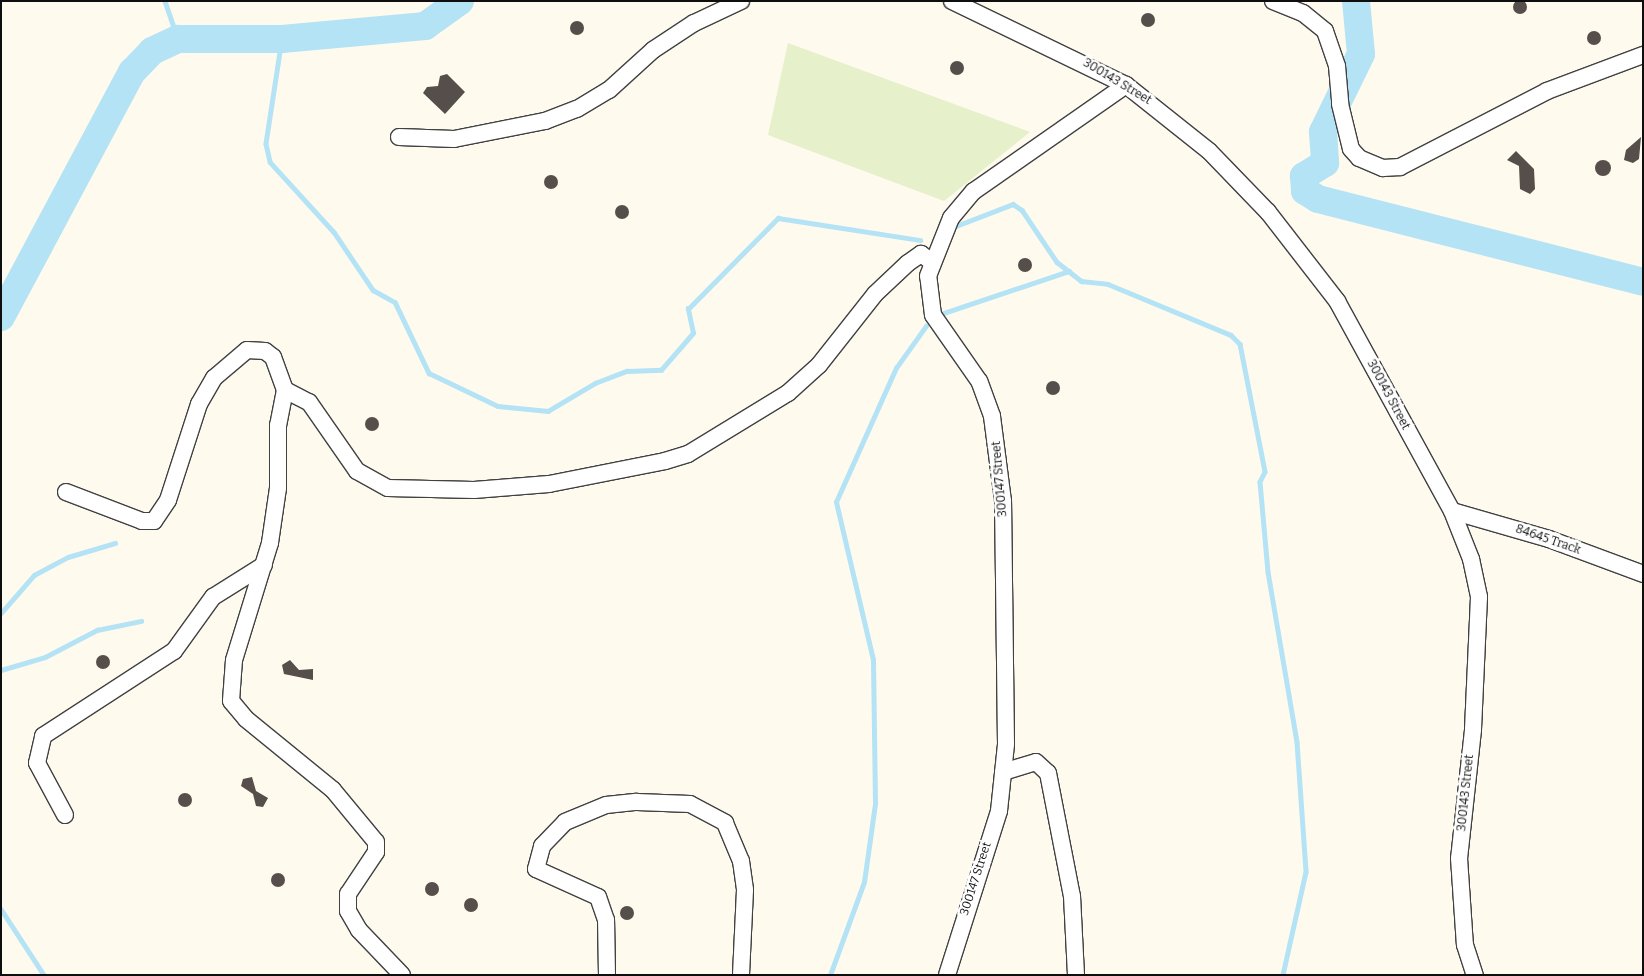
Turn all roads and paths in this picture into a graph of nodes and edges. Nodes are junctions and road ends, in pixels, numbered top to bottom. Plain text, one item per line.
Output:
1 (741, 1) edge
2 (952, 1) edge
3 (1273, 1) edge
4 (1643, 55) edge
5 (1126, 84) junction
6 (399, 137) dead end
7 (932, 262) junction
8 (285, 390) junction
9 (66, 492) dead end
10 (1452, 511) junction
11 (264, 565) junction
12 (1643, 574) edge
13 (1003, 772) junction
14 (65, 815) dead end
15 (402, 975) edge
16 (607, 975) edge
17 (742, 975) edge
18 (947, 975) edge
19 (1076, 975) edge
20 (1475, 975) edge

1 - 6 street
2 - 5 street, 300143 Street
3 - 4 street
5 - 7 street, 300147 Street
5 - 10 street, 300143 Street
7 - 8 street
7 - 13 street, 300147 Street
8 - 9 street
8 - 11 street
10 - 12 street, 84645 Track
10 - 20 street, 300143 Street
11 - 14 street
11 - 15 street
13 - 18 street, 300147 Street
13 - 19 street
16 - 17 street

